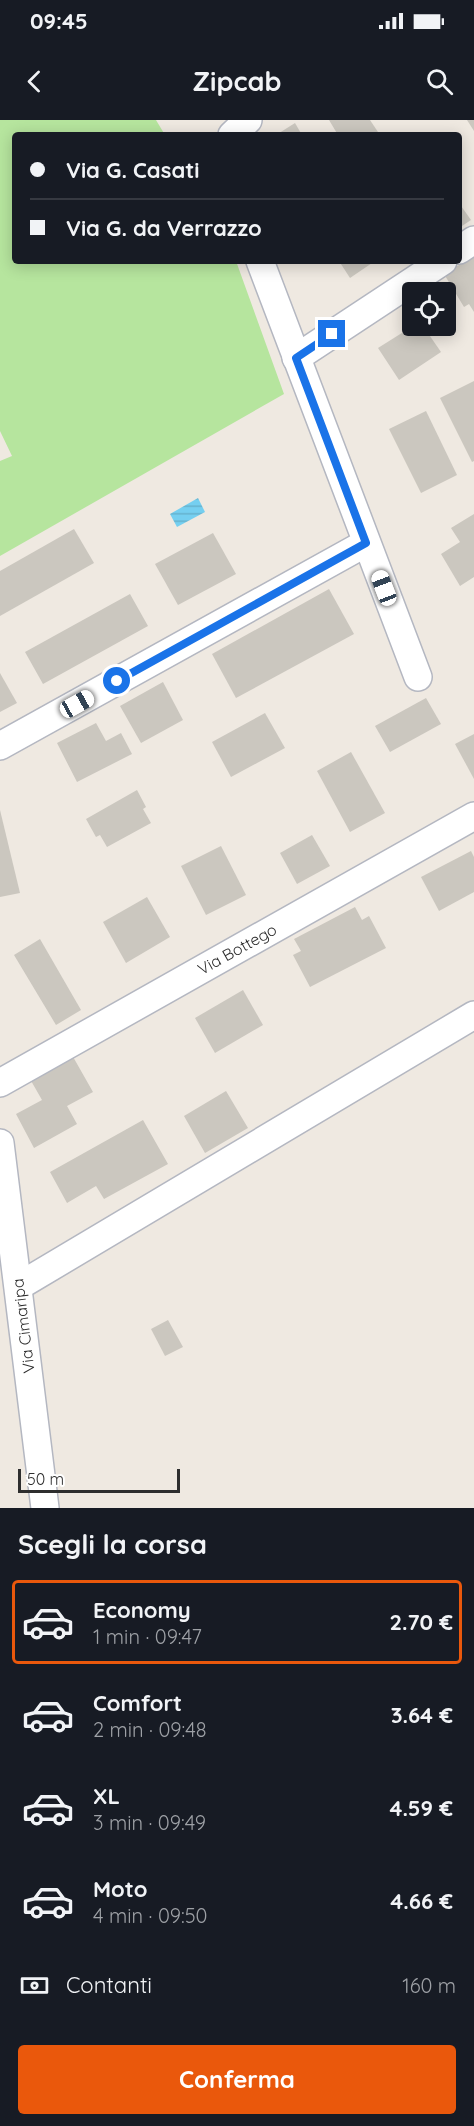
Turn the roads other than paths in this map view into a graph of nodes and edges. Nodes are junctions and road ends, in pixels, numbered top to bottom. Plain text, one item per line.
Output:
1 (248, 120) edge
2 (235, 132) edge
3 (261, 264) edge
4 (438, 264) edge
5 (296, 358) junction
6 (366, 543) junction
7 (418, 677) dead end
8 (0, 746) edge
9 (474, 816) edge
10 (474, 1016) edge
11 (0, 1083) edge
12 (0, 1143) edge
13 (18, 1286) junction
14 (45, 1508) edge

1 - 2 street
3 - 5 street
4 - 5 street
5 - 6 street
6 - 7 street
6 - 8 street
9 - 11 street, Via Bottego
10 - 13 street
12 - 13 street, Via Cimaripa
13 - 14 street, Via Cimaripa

